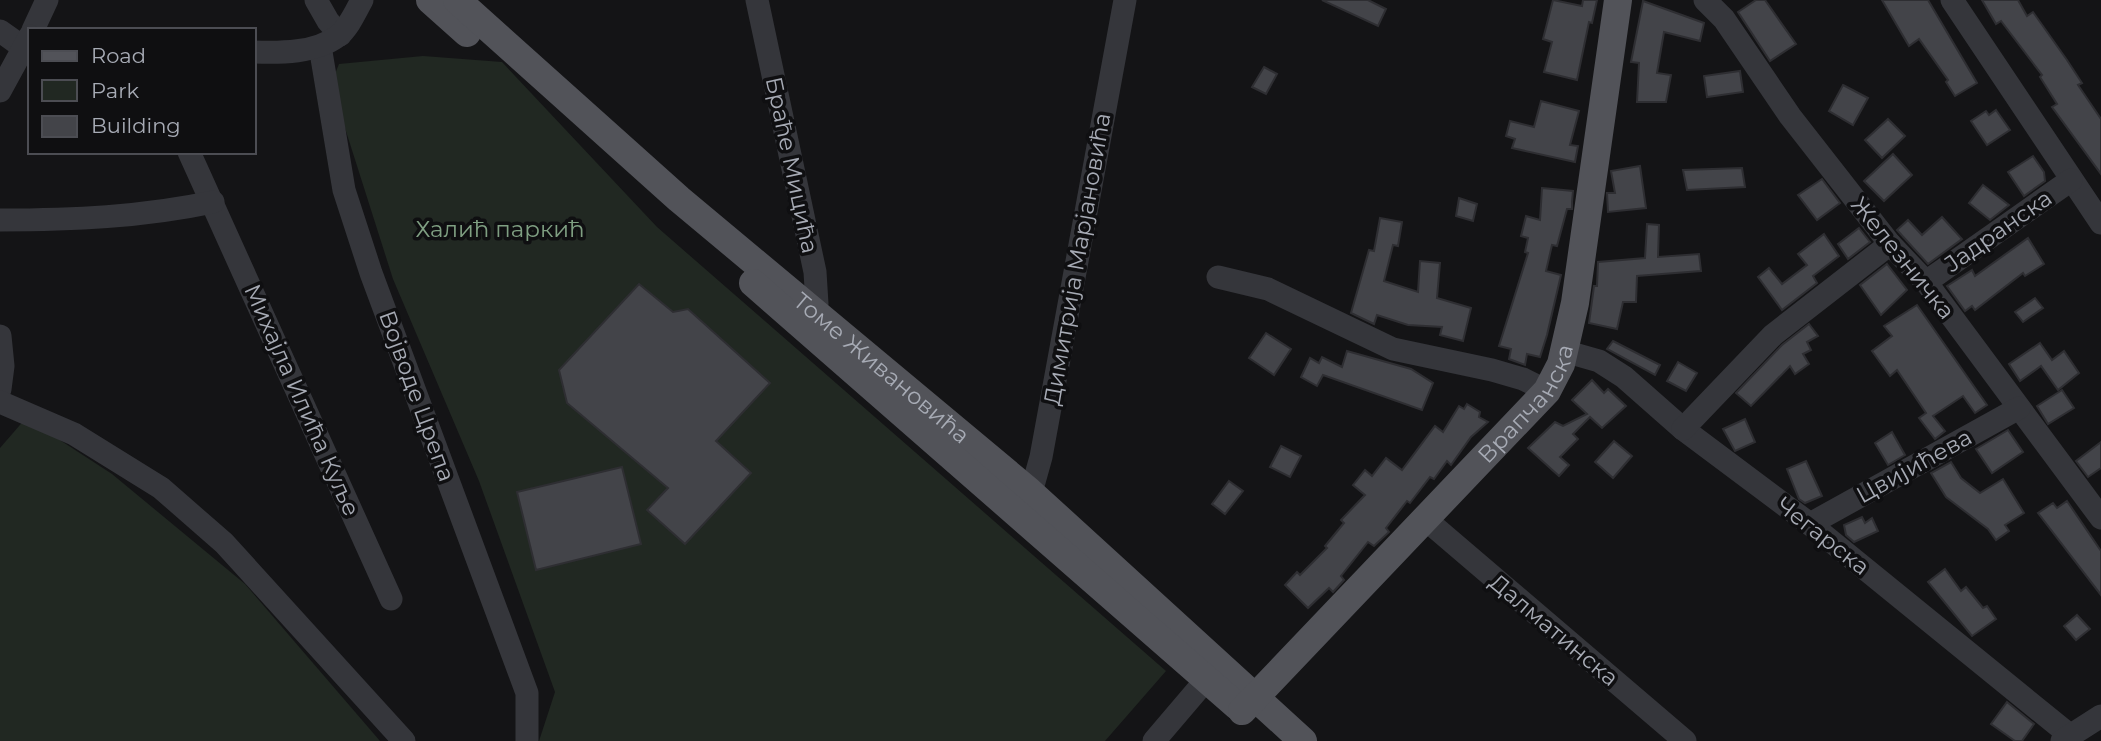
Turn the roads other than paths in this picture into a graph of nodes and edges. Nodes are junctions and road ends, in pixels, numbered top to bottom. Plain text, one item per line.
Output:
1 (47, 0) edge
2 (316, 0) edge
3 (362, 0) edge
4 (430, 0) edge
5 (457, 0) edge
6 (757, 0) edge
7 (1125, 0) edge
8 (1618, 0) edge
9 (1705, 0) edge
10 (1952, 0) edge
11 (35, 28) edge
12 (0, 31) edge
13 (28, 41) edge
14 (330, 41) junction
15 (28, 43) edge
16 (256, 52) edge
17 (0, 91) edge
18 (190, 154) edge
19 (2071, 180) junction
20 (213, 202) junction
21 (0, 219) edge
22 (2101, 223) edge
23 (1890, 244) junction
24 (1218, 277) dead end
25 (1926, 282) junction
26 (809, 318) junction
27 (0, 336) edge
28 (1564, 351) junction
29 (1547, 391) junction
30 (0, 392) edge
31 (2019, 408) junction
32 (1684, 429) junction
33 (1021, 500) junction
34 (1424, 518) junction
35 (2101, 518) edge
36 (1810, 524) junction
37 (391, 599) dead end
38 (1213, 672) junction
39 (1249, 704) junction
40 (2101, 716) edge
41 (2067, 739) edge
42 (404, 741) edge
43 (527, 741) edge
44 (1154, 741) edge
45 (1276, 741) edge
46 (1303, 741) edge
47 (1685, 741) edge

1 - 11 street
2 - 14 street, Војводе Црепа
3 - 14 street
4 - 26 main road, Томе Живановића
5 - 26 main road, Томе Живановића
6 - 26 street, Браће Мицића
7 - 33 street, Димитрија Марјановића
8 - 28 main road, Врапчанска
9 - 23 street, Железничка
10 - 19 street
12 - 13 street
14 - 16 street
14 - 43 street, Војводе Црепа
15 - 17 street
18 - 20 street, Михајла Илића Куље
19 - 22 street
19 - 25 street, Јадранска
20 - 21 street
20 - 37 street, Михајла Илића Куље
23 - 25 street, Железничка
23 - 32 street
24 - 29 street
25 - 31 street, Железничка
26 - 33 main road, Томе Живановића
27 - 30 street
28 - 29 main road, Врапчанска
28 - 32 street, Чегарска
29 - 34 main road, Врапчанска
30 - 42 street
31 - 35 street, Железничка
31 - 36 street, Цвијићева
32 - 36 street, Чегарска
33 - 38 main road, Томе Живановића
34 - 39 main road, Врапчанска
34 - 47 street, Далматинска
36 - 41 street, Чегарска
38 - 39 main road, Томе Живановића
38 - 44 street
39 - 45 main road, Томе Живановића
39 - 46 main road, Томе Живановића
40 - 41 street

